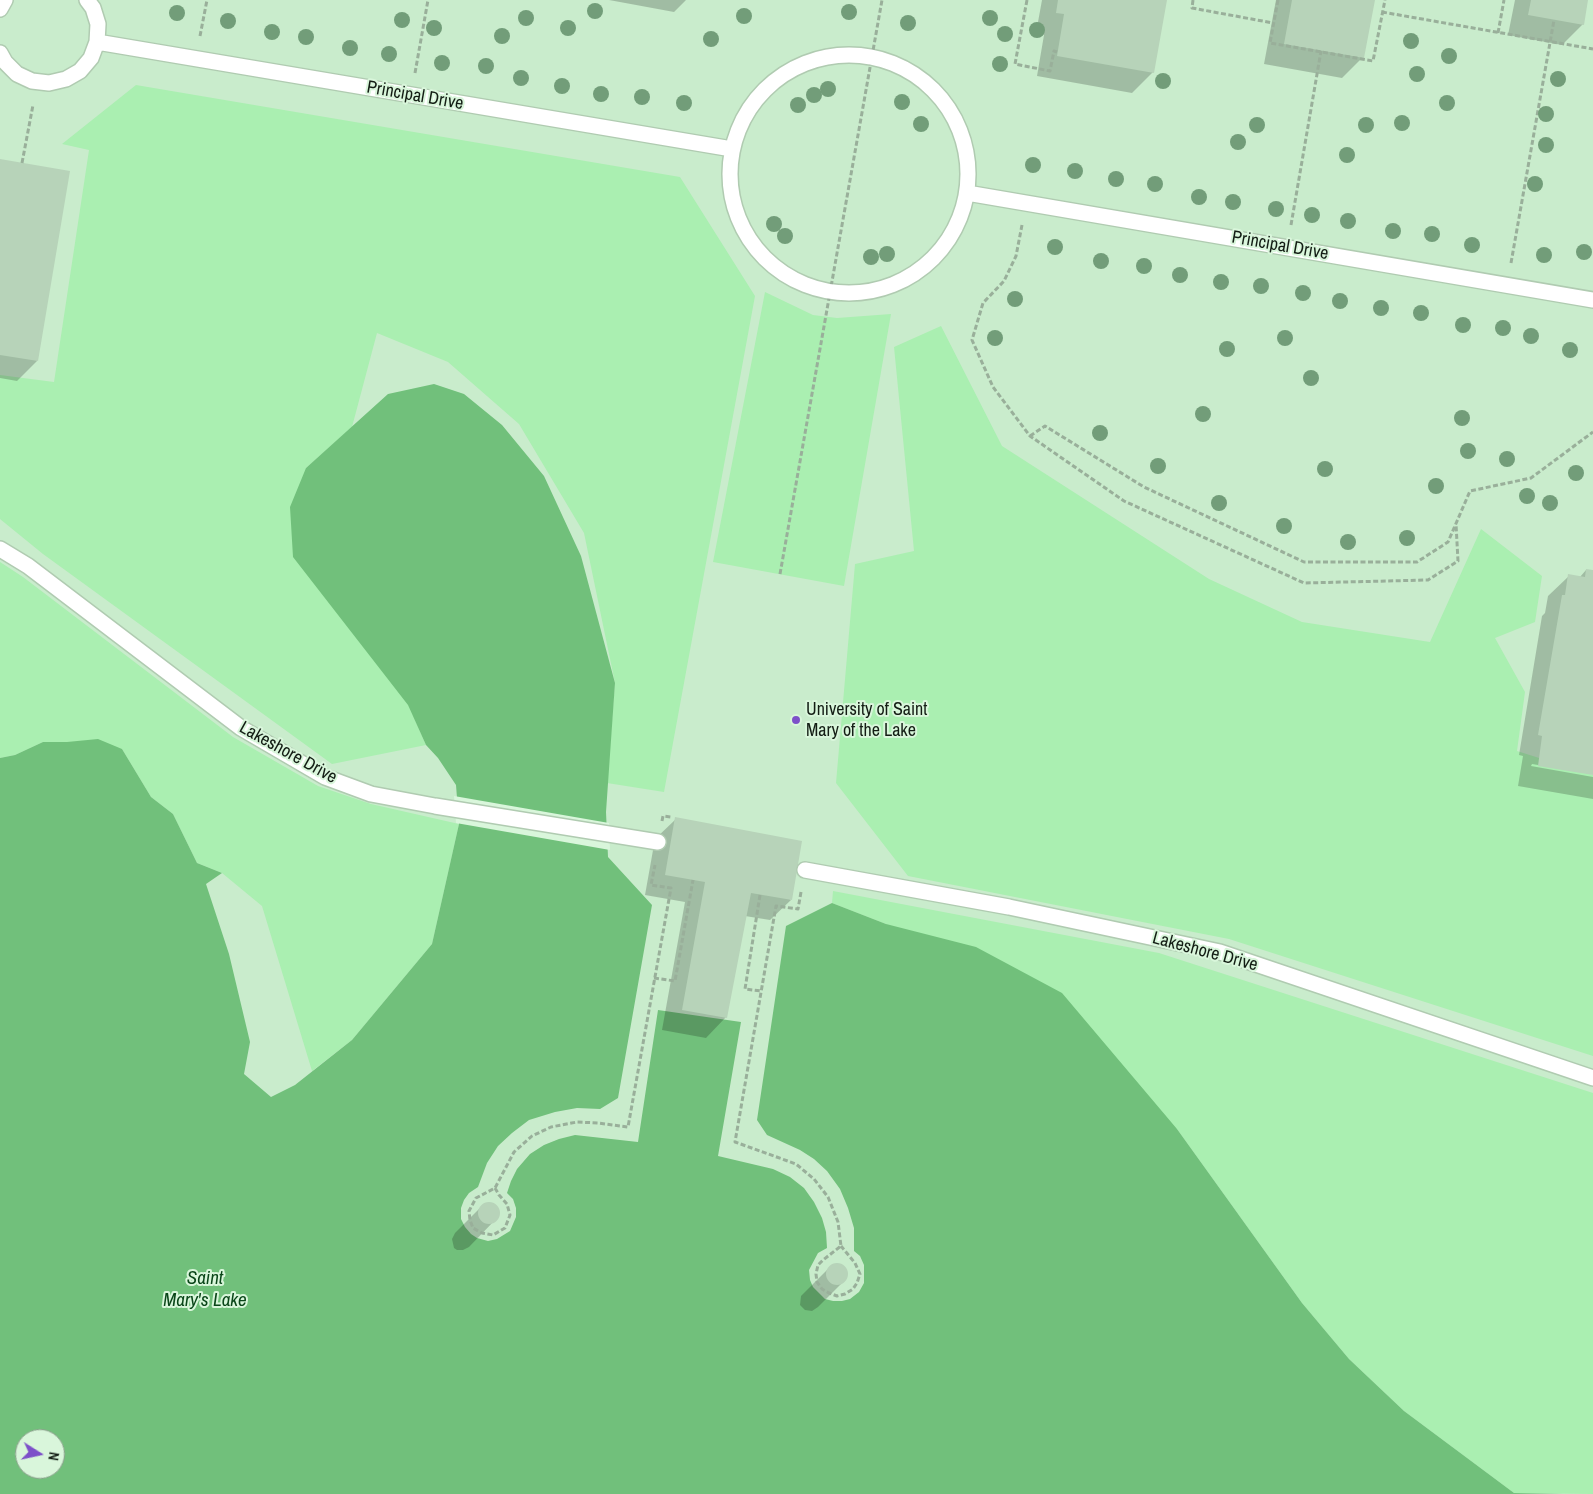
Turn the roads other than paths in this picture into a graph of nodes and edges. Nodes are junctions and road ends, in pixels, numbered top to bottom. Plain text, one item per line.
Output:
1 (5, 0) edge
2 (87, 0) edge
3 (0, 9) edge
4 (97, 42) junction
5 (0, 53) edge
6 (732, 149) junction
7 (968, 193) junction
8 (1593, 300) edge
9 (0, 548) edge
10 (658, 842) road end
11 (805, 870) road end
12 (1593, 1078) edge

1 - 3 lane
2 - 4 lane
4 - 5 lane
4 - 6 lane, Principal Drive
6 - 7 lane
6 - 7 lane
7 - 8 lane, Principal Drive
9 - 10 lane, Lakeshore Drive
11 - 12 lane, Lakeshore Drive

